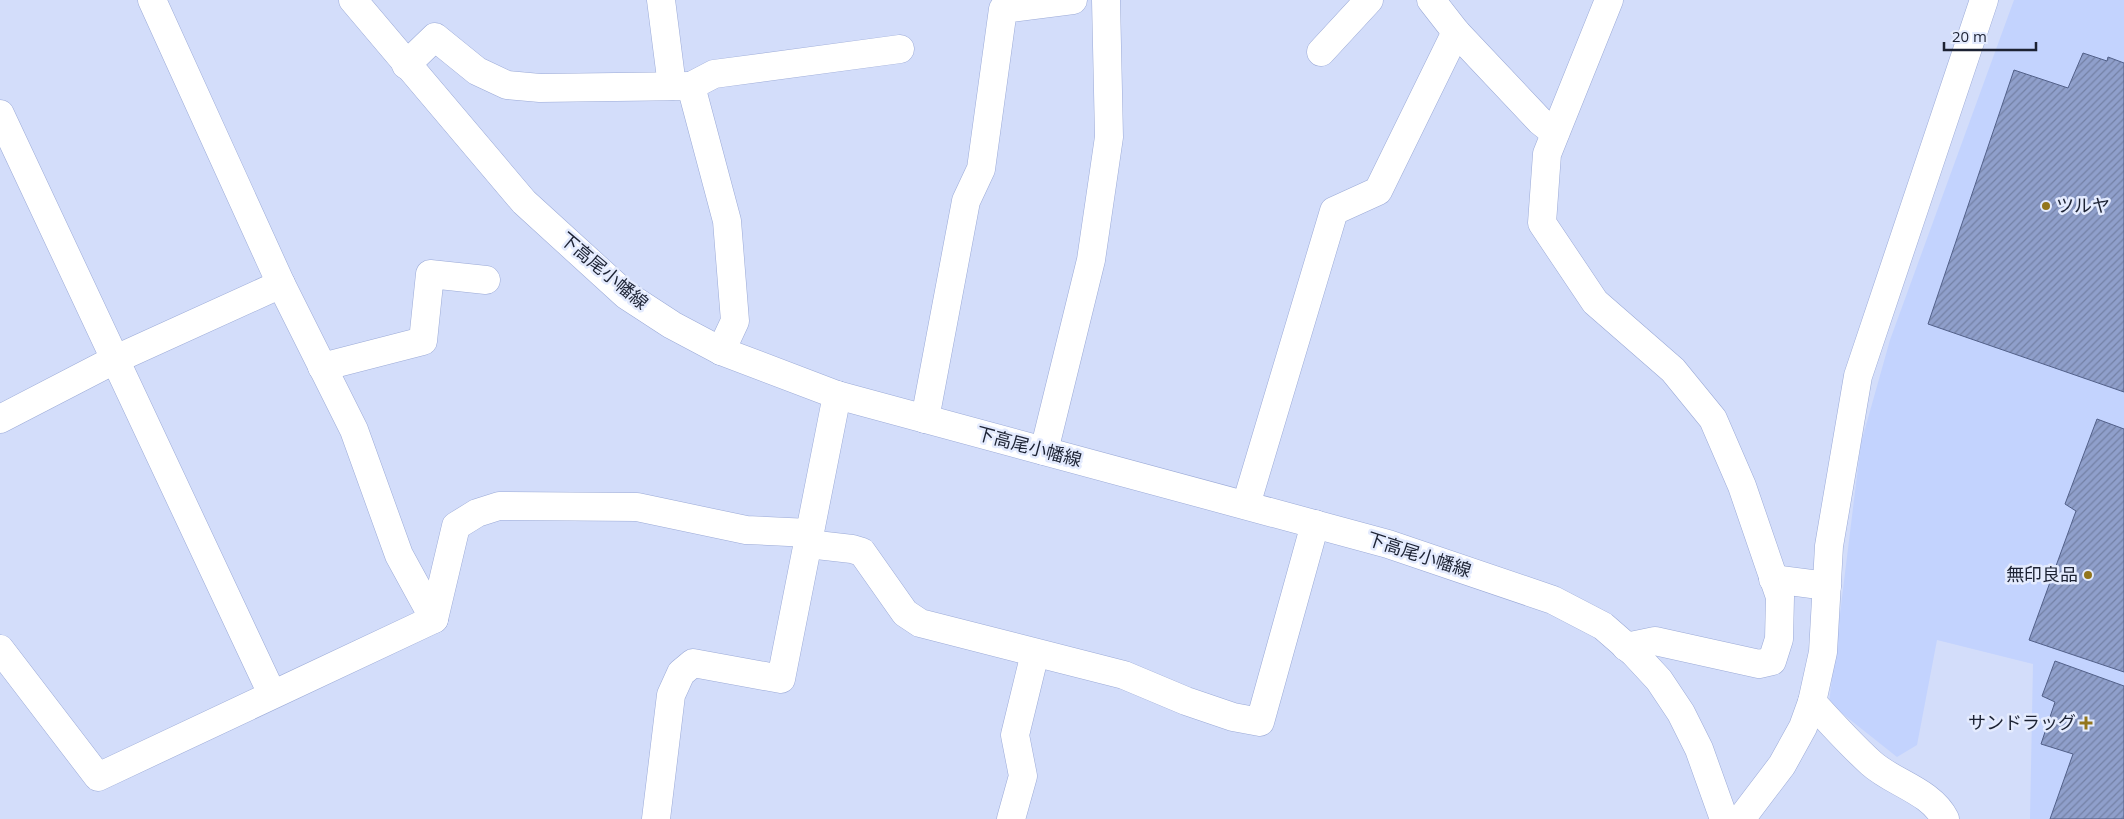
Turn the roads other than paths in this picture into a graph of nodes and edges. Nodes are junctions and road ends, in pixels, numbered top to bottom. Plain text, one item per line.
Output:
1 (152, 0) edge
2 (353, 0) edge
3 (662, 0) edge
4 (1073, 0) edge
5 (1106, 0) edge
6 (1369, 0) edge
7 (1431, 0) edge
8 (1609, 0) edge
9 (1984, 0) edge
10 (1456, 32) junction
11 (900, 49) dead end
12 (1321, 52) dead end
13 (406, 66) junction
14 (681, 86) junction
15 (0, 114) edge
16 (1555, 133) junction
17 (486, 280) dead end
18 (281, 284) junction
19 (721, 351) junction
20 (116, 359) junction
21 (322, 367) junction
22 (837, 395) junction
23 (0, 419) edge
24 (925, 419) junction
25 (1044, 451) junction
26 (1246, 505) junction
27 (1316, 524) junction
28 (809, 538) junction
29 (1773, 579) junction
30 (1826, 586) junction
31 (434, 619) junction
32 (1626, 646) junction
33 (0, 649) edge
34 (1035, 653) junction
35 (272, 694) junction
36 (1812, 702) junction
37 (656, 819) edge
38 (1011, 819) edge
39 (1724, 819) edge
40 (1741, 819) edge
41 (1945, 819) edge

1 - 18 street
2 - 13 street, 下高尾小幡線
3 - 14 street
4 - 24 street
5 - 25 street
6 - 12 street
7 - 10 street
8 - 16 street
9 - 30 street
10 - 16 street
10 - 26 street
11 - 14 street
13 - 14 street
13 - 19 street, 下高尾小幡線
14 - 19 street
15 - 20 street
16 - 29 street
17 - 21 street
18 - 20 street
18 - 21 street
19 - 22 street, 下高尾小幡線
20 - 23 street
20 - 35 street
21 - 31 street
22 - 24 street, 下高尾小幡線
22 - 28 street
24 - 25 street, 下高尾小幡線
25 - 26 street, 下高尾小幡線
26 - 27 street, 下高尾小幡線
27 - 32 street, 下高尾小幡線
27 - 34 street
28 - 31 street
28 - 34 street
28 - 37 street
29 - 30 street
29 - 32 street
30 - 36 street
31 - 35 street
32 - 39 street, 下高尾小幡線
33 - 35 street
34 - 38 street
36 - 40 street
36 - 41 street

